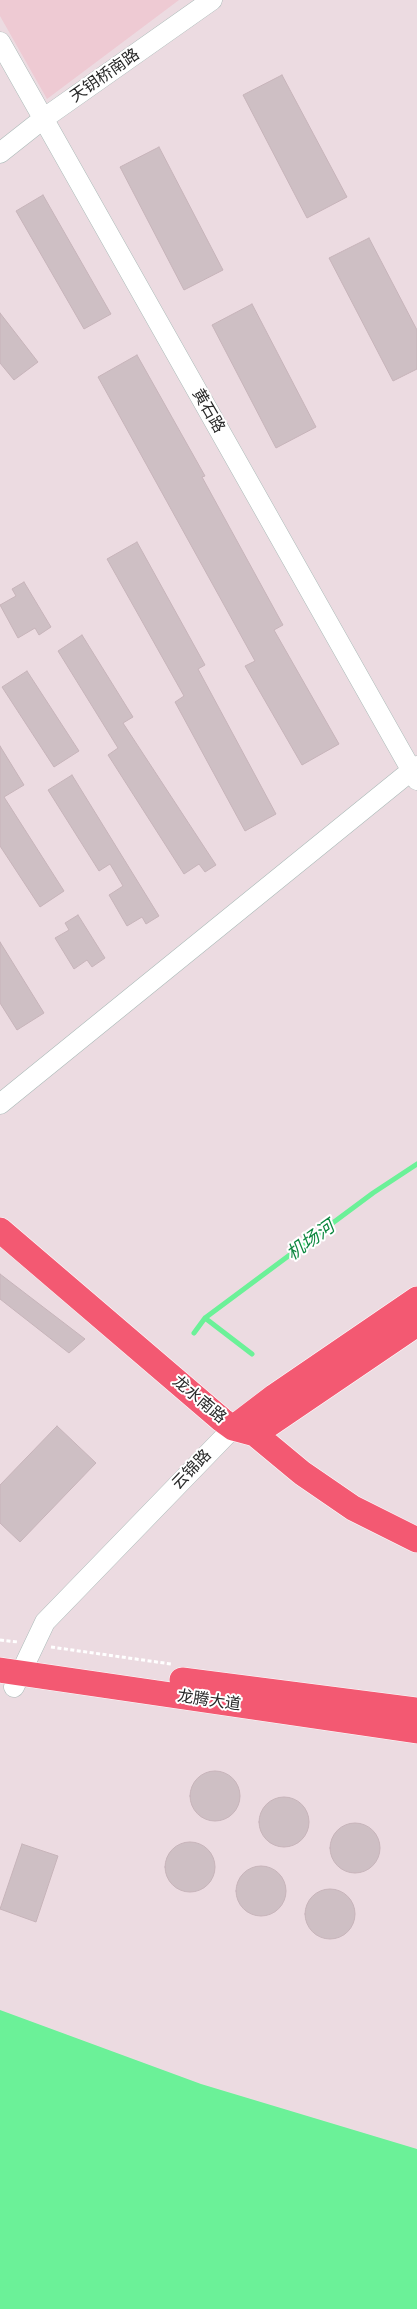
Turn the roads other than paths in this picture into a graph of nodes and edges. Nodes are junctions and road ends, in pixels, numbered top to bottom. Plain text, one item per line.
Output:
1 (212, 0) edge
2 (0, 42) edge
3 (43, 119) junction
4 (0, 153) edge
5 (415, 772) edge
6 (0, 1104) edge
7 (0, 1230) edge
8 (417, 1299) edge
9 (417, 1324) edge
10 (244, 1431) junction
11 (417, 1540) edge
12 (0, 1656) edge
13 (16, 1672) edge
14 (417, 1710) edge
15 (417, 1731) edge

1 - 3 street, 天钥桥南路
2 - 3 street, 黄石路
3 - 4 street, 天钥桥南路
3 - 5 street, 黄石路
5 - 6 street
7 - 10 main road, 龙水南路
8 - 10 main road, 云锦路
9 - 10 main road, 云锦路
10 - 11 main road, 龙水南路
10 - 13 street, 云锦路
12 - 13 main road, 龙腾大道
13 - 14 main road, 龙腾大道
13 - 15 main road, 龙腾大道

